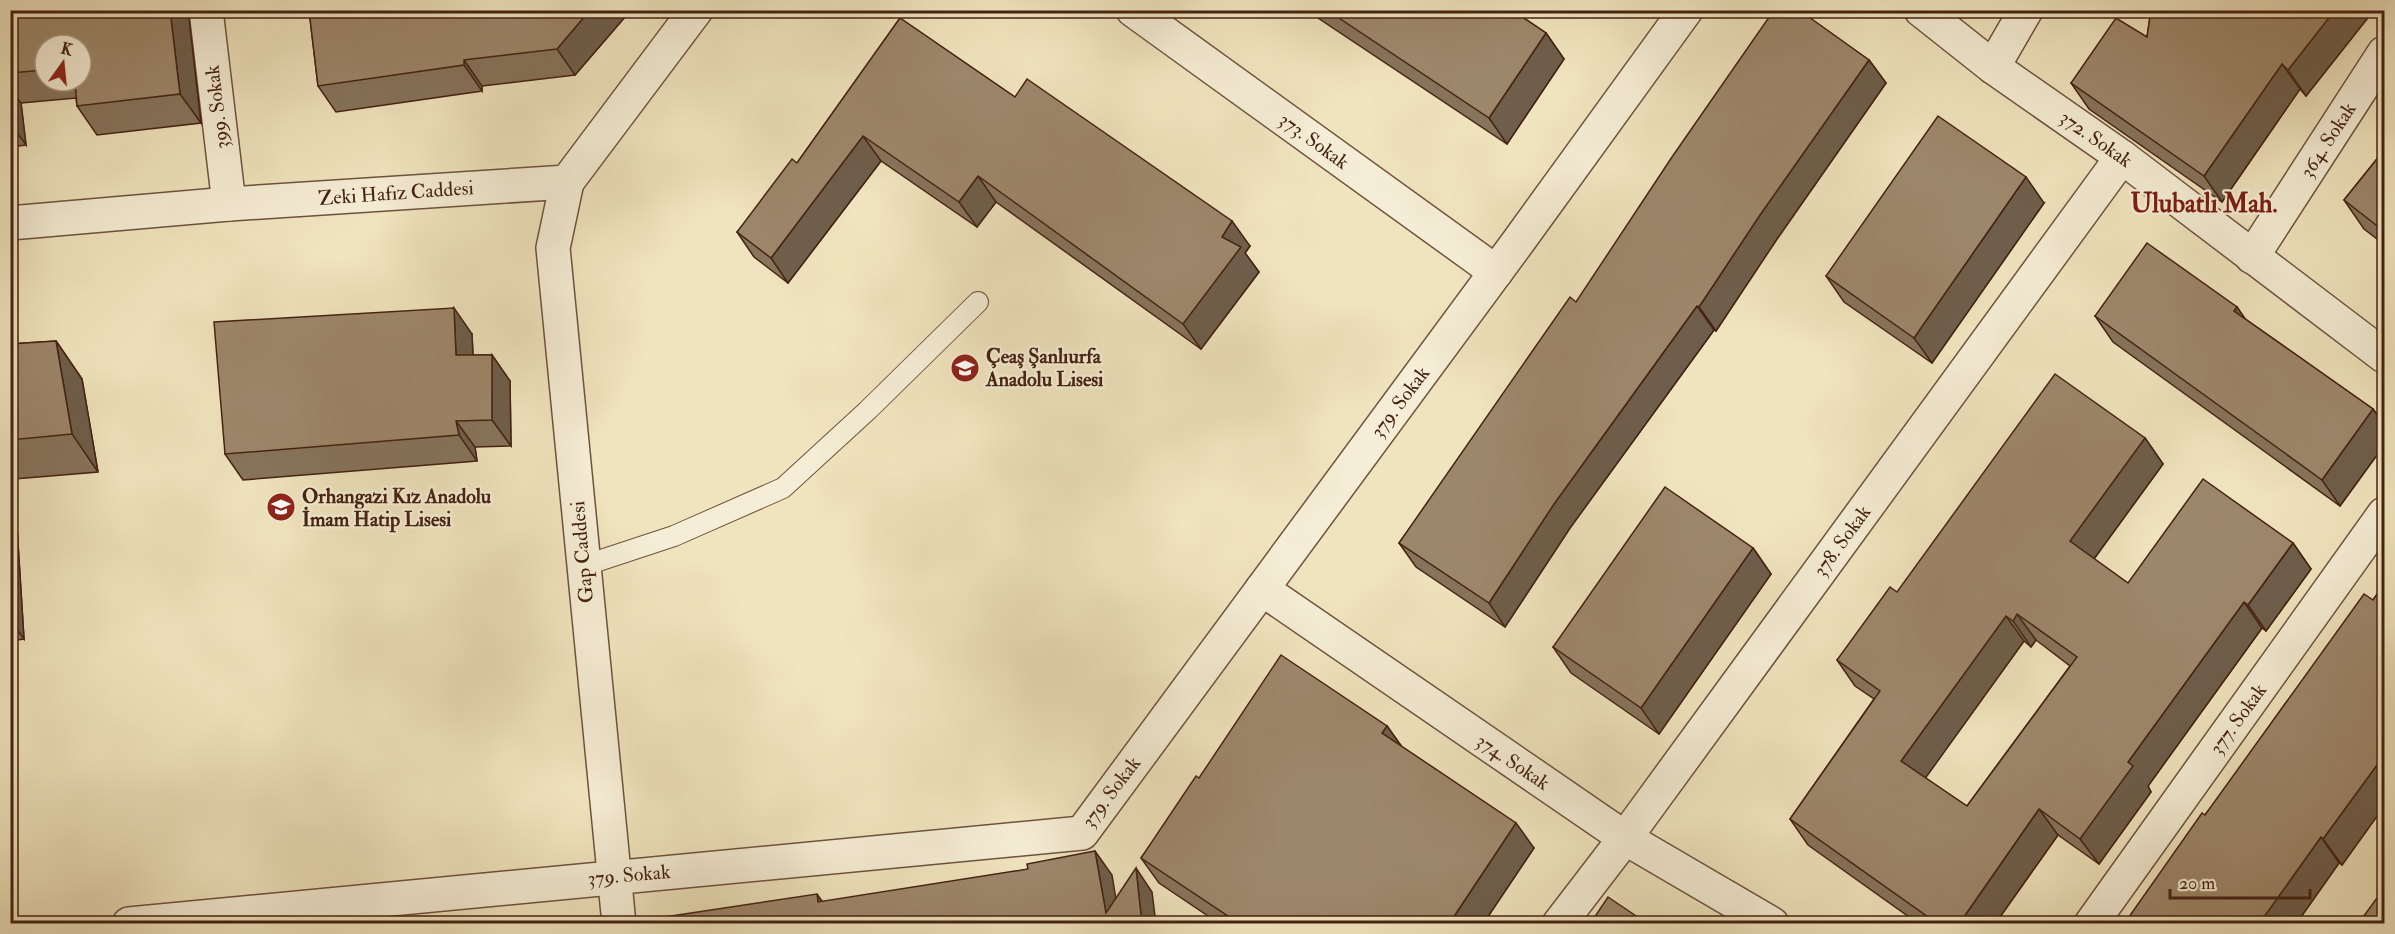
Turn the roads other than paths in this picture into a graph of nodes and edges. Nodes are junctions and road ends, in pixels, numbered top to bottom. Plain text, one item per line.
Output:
1 (206, 10) edge
2 (696, 10) edge
3 (1133, 10) edge
4 (1686, 10) edge
5 (1921, 10) edge
6 (2026, 10) edge
7 (2385, 53) edge
8 (1993, 66) junction
9 (2122, 157) junction
10 (567, 182) junction
11 (229, 204) junction
12 (10, 223) edge
13 (2252, 256) junction
14 (1496, 272) junction
15 (978, 302) dead end
16 (2385, 356) edge
17 (2385, 514) edge
18 (584, 566) junction
19 (1262, 589) junction
20 (1625, 838) junction
21 (614, 876) junction
22 (129, 924) edge
23 (619, 924) edge
24 (1559, 924) edge
25 (1772, 924) edge
26 (2091, 924) edge

1 - 11 street, 399. Sokak
2 - 10 street
3 - 14 street, 373. Sokak
4 - 14 street, 379. Sokak
5 - 8 street, 372. Sokak
6 - 8 street
7 - 13 street, 364. Sokak
8 - 9 street, 372. Sokak
9 - 13 street, 372. Sokak
9 - 20 street, 378. Sokak
10 - 11 street, Zeki Hafız Caddesi
10 - 18 street, Gap Caddesi
11 - 12 street, Zeki Hafız Caddesi
13 - 16 street, 372. Sokak
14 - 19 street, 379. Sokak
15 - 18 lane
17 - 26 street, 377. Sokak
18 - 21 street, Gap Caddesi
19 - 20 street, 374. Sokak
19 - 21 street, 379. Sokak
20 - 24 street, 378. Sokak
20 - 25 street, 374. Sokak
21 - 22 street, 379. Sokak
21 - 23 street, Gap Caddesi

